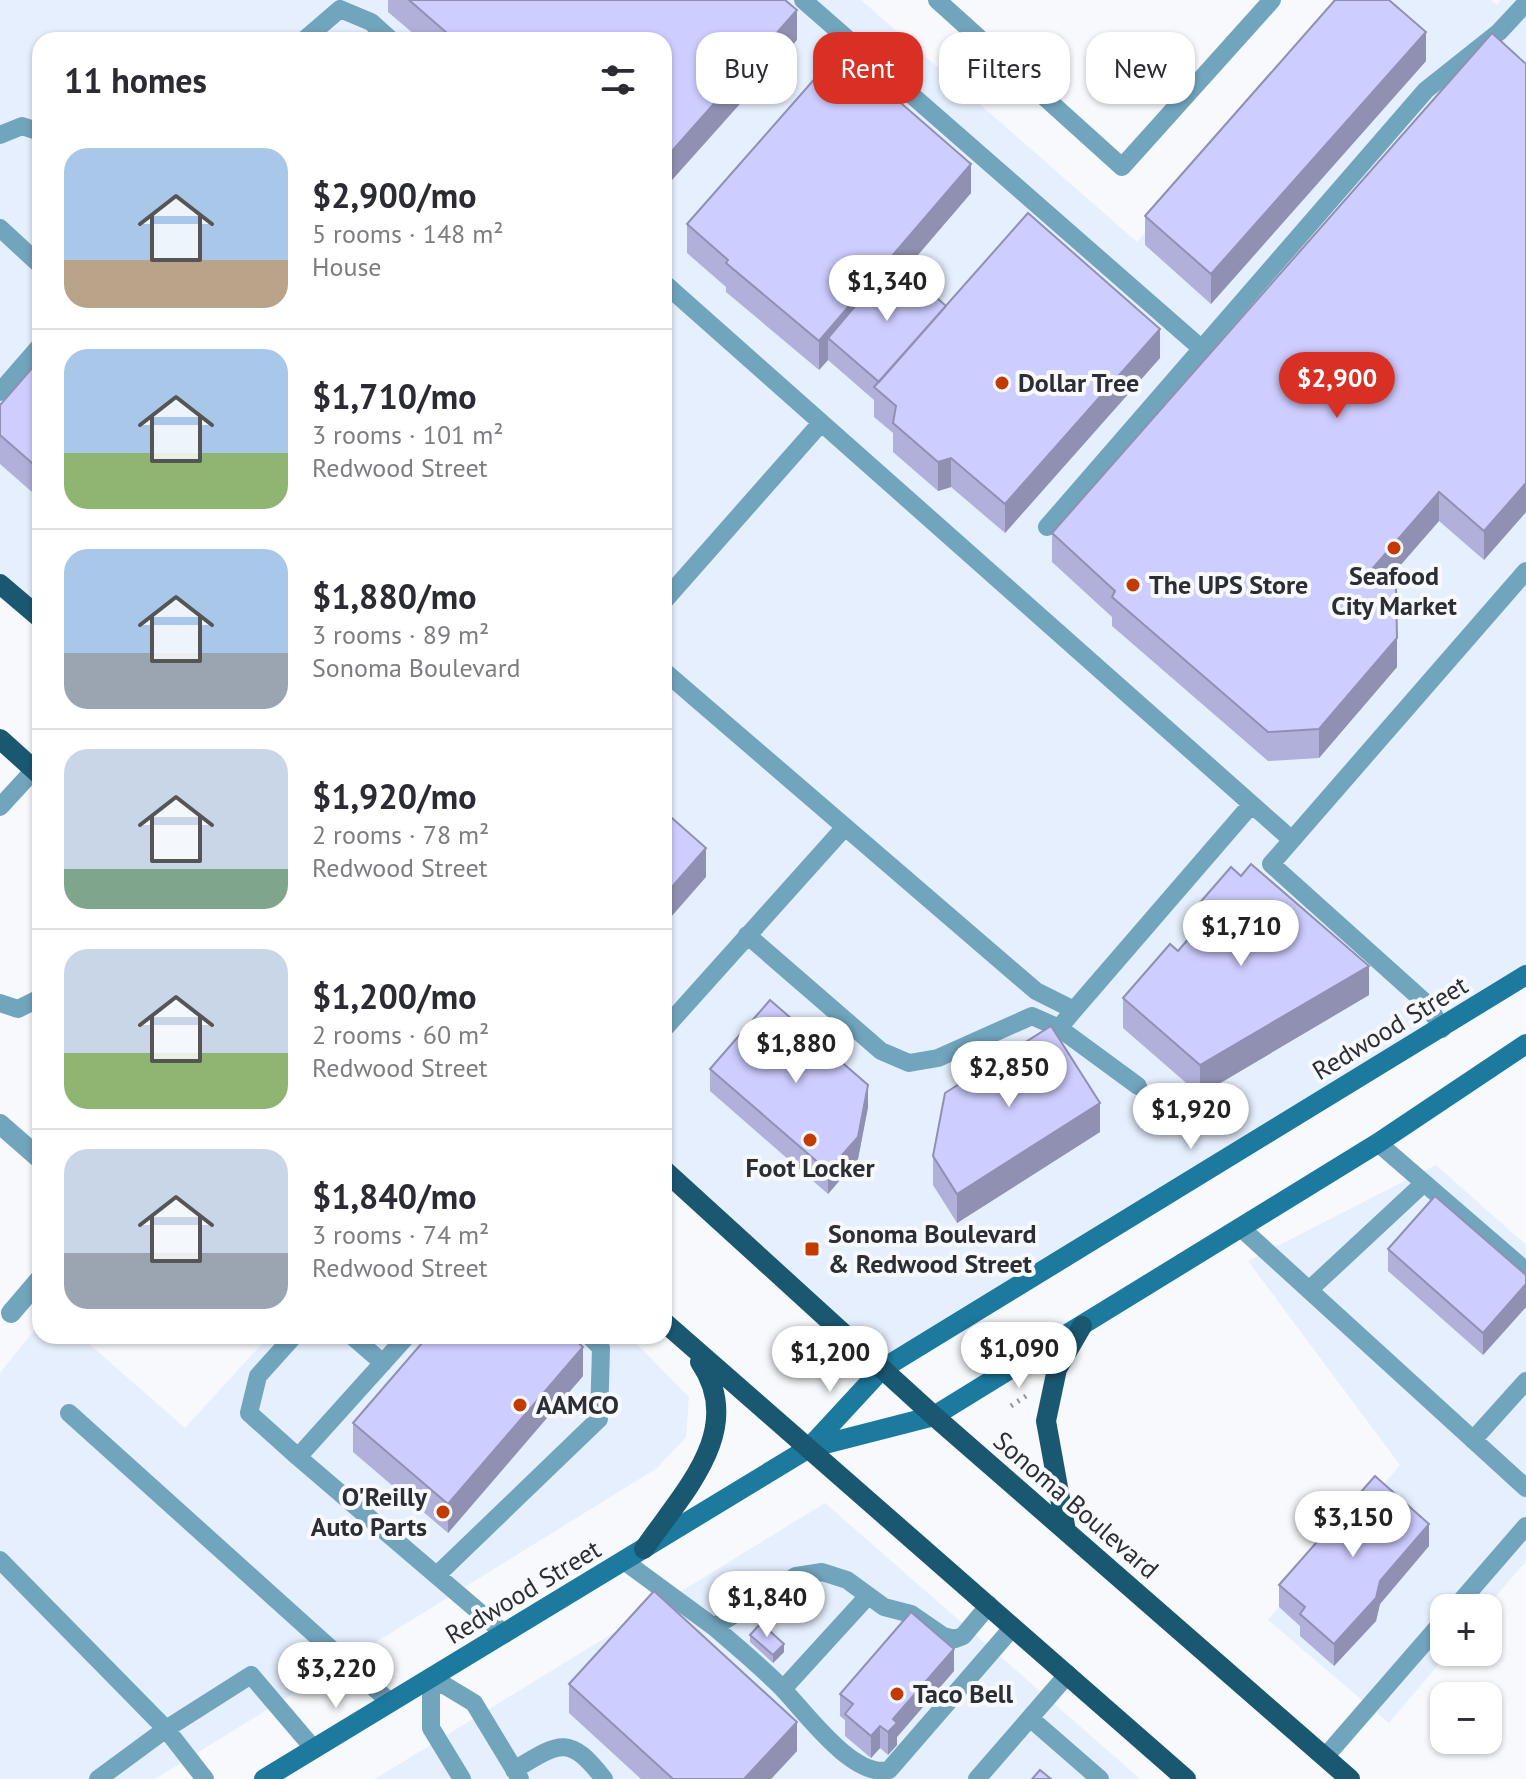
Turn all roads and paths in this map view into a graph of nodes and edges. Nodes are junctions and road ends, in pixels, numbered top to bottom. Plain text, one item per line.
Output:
1 (803, 0) edge
2 (937, 0) edge
3 (1272, 0) edge
4 (1526, 3) edge
5 (335, 4) edge
6 (311, 32) edge
7 (382, 32) edge
8 (32, 129) edge
9 (0, 135) edge
10 (0, 228) edge
11 (32, 258) edge
12 (672, 290) edge
13 (1202, 349) junction
14 (32, 355) edge
15 (0, 392) edge
16 (821, 423) junction
17 (1047, 527) dead end
18 (1526, 571) edge
19 (0, 584) edge
20 (672, 592) edge
21 (32, 609) edge
22 (672, 678) edge
23 (0, 739) edge
24 (32, 768) edge
25 (32, 777) edge
26 (1251, 805) junction
27 (0, 807) edge
28 (845, 827) junction
29 (1292, 840) junction
30 (747, 935) junction
31 (1526, 975) edge
32 (32, 1002) edge
33 (0, 1003) edge
34 (1074, 1010) junction
35 (672, 1020) edge
36 (1059, 1028) junction
37 (1442, 1029) junction
38 (1526, 1044) edge
39 (1138, 1086) dead end
40 (0, 1124) edge
41 (1378, 1143) junction
42 (32, 1152) edge
43 (672, 1177) edge
44 (1424, 1183) junction
45 (1241, 1228) junction
46 (1526, 1271) edge
47 (32, 1287) edge
48 (1309, 1290) junction
49 (6, 1313) edge
50 (1082, 1326) junction
51 (672, 1329) edge
52 (687, 1342) junction
53 (287, 1344) edge
54 (361, 1344) edge
55 (400, 1344) edge
56 (597, 1344) edge
57 (383, 1363) junction
58 (882, 1369) junction
59 (1526, 1381) edge
60 (1026, 1395) dead end
61 (1011, 1406) dead end
62 (69, 1413) dead end
63 (934, 1416) junction
64 (1473, 1440) junction
65 (809, 1448) junction
66 (298, 1457) junction
67 (1526, 1488) edge
68 (1526, 1526) edge
69 (1066, 1531) junction
70 (644, 1549) junction
71 (624, 1561) junction
72 (2, 1566) edge
73 (437, 1575) junction
74 (1467, 1594) edge
75 (867, 1597) junction
76 (989, 1605) junction
77 (714, 1627) junction
78 (1013, 1627) junction
79 (505, 1634) junction
80 (1430, 1636) edge
81 (1068, 1674) junction
82 (431, 1677) junction
83 (783, 1689) junction
84 (390, 1702) junction
85 (1031, 1719) junction
86 (166, 1729) junction
87 (314, 1749) junction
88 (1325, 1757) junction
89 (517, 1775) edge
90 (98, 1779) edge
91 (205, 1779) edge
92 (264, 1779) edge
93 (462, 1779) edge
94 (604, 1779) edge
95 (977, 1779) edge
96 (1100, 1779) edge
97 (1186, 1779) edge
98 (1350, 1779) edge

1 - 13 lane
2 - 3 lane
4 - 13 lane
5 - 6 lane
5 - 7 lane
8 - 9 lane
10 - 11 lane
12 - 16 lane
13 - 17 lane
14 - 15 lane
16 - 20 lane
16 - 26 lane
18 - 29 lane
19 - 21 main road
22 - 28 lane
23 - 24 main road
25 - 27 lane
26 - 29 lane
26 - 34 lane
28 - 30 lane
28 - 34 lane
29 - 37 lane
30 - 35 lane
30 - 36 lane
31 - 37 main road, Redwood Street
32 - 33 lane
34 - 36 lane
36 - 39 lane
37 - 58 main road, Redwood Street
38 - 41 main road, Redwood Street
40 - 42 street
41 - 44 lane
41 - 45 main road, Redwood Street
43 - 58 main road, Sonoma Boulevard
44 - 46 lane
44 - 48 lane
45 - 48 lane
45 - 50 main road, Redwood Street
47 - 49 street
48 - 64 lane
50 - 63 main road, Redwood Street
50 - 69 main road
51 - 52 main road
52 - 65 main road
52 - 70 main road
53 - 66 lane
54 - 57 lane
55 - 57 lane
56 - 73 lane
57 - 66 lane
58 - 63 main road, Sonoma Boulevard
58 - 65 main road, Redwood Street
59 - 64 lane
60 - 61 path
62 - 84 lane
63 - 65 main road, Redwood Street
63 - 69 main road, Sonoma Boulevard
64 - 67 lane
65 - 70 main road, Redwood Street
65 - 76 main road
66 - 73 lane
68 - 74 lane
69 - 88 main road, Sonoma Boulevard
70 - 71 main road, Redwood Street
71 - 77 lane
71 - 79 main road, Redwood Street
72 - 86 lane
73 - 79 lane
75 - 76 lane
75 - 77 lane
75 - 83 lane
76 - 78 main road
77 - 83 lane
78 - 81 main road
78 - 83 lane
79 - 82 main road, Redwood Street
80 - 88 lane
81 - 85 lane
81 - 97 main road
82 - 84 main road, Redwood Street
82 - 89 lane
82 - 93 lane
84 - 87 main road, Redwood Street
85 - 95 lane
85 - 96 lane
86 - 87 lane
86 - 90 lane
86 - 91 lane
87 - 92 main road, Redwood Street
88 - 98 main road, Sonoma Boulevard
89 - 94 lane

